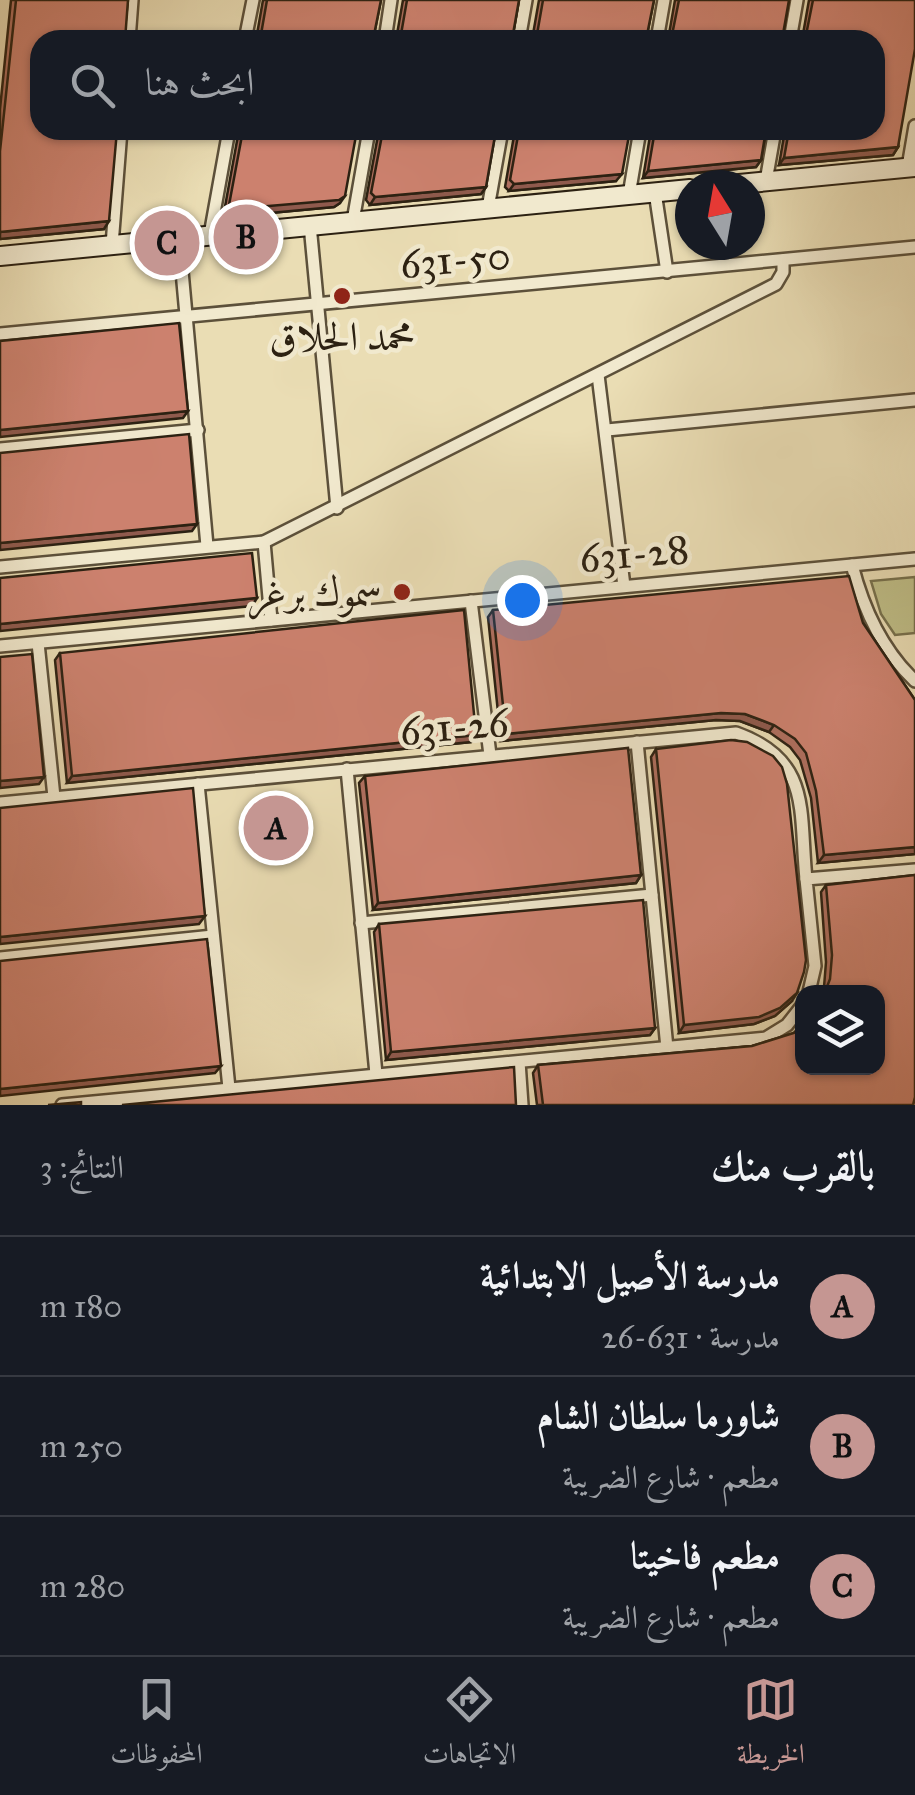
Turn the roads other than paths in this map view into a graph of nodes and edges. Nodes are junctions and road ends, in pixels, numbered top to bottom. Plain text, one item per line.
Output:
1 (132, 0) edge
2 (253, 0) edge
3 (392, 0) edge
4 (526, 0) edge
5 (664, 0) edge
6 (797, 0) edge
7 (130, 30) edge
8 (247, 30) edge
9 (386, 30) edge
10 (520, 30) edge
11 (658, 30) edge
12 (792, 30) edge
13 (915, 126) edge
14 (120, 140) edge
15 (226, 140) edge
16 (367, 140) edge
17 (500, 140) edge
18 (638, 140) edge
19 (773, 140) edge
20 (912, 167) edge
21 (766, 182) joint
22 (675, 190) edge
23 (656, 192) junction
24 (628, 194) junction
25 (488, 208) junction
26 (353, 222) junction
27 (310, 226) junction
28 (210, 235) junction
29 (179, 238) junction
30 (112, 245) junction
31 (915, 247) edge
32 (0, 256) edge
33 (783, 260) junction
34 (667, 272) junction
35 (316, 304) junction
36 (187, 316) junction
37 (0, 334) edge
38 (598, 375) junction
39 (915, 400) edge
40 (198, 430) junction
41 (607, 430) junction
42 (0, 450) edge
43 (337, 508) junction
44 (264, 542) junction
45 (207, 546) junction
46 (915, 559) edge
47 (852, 565) junction
48 (0, 567) edge
49 (624, 586) junction
50 (471, 601) junction
51 (271, 620) junction
52 (38, 643) junction
53 (0, 646) edge
54 (915, 681) edge
55 (637, 742) junction
56 (490, 755) junction
57 (347, 769) junction
58 (198, 784) junction
59 (54, 798) junction
60 (0, 804) edge
61 (915, 870) edge
62 (806, 880) junction
63 (652, 895) junction
64 (362, 923) junction
65 (213, 936) junction
66 (0, 958) edge
67 (811, 985) edge
68 (795, 1014) edge
69 (667, 1048) junction
70 (518, 1062) junction
71 (376, 1074) junction
72 (228, 1088) junction
73 (83, 1104) edge
74 (62, 1105) edge
75 (522, 1105) edge

1 - 7 street
2 - 8 street
3 - 9 street
4 - 10 street
5 - 11 street
6 - 12 street
13 - 20 street
14 - 30 street
15 - 28 street
16 - 26 street
17 - 25 street
18 - 24 street
19 - 21 street
20 - 21 street
22 - 23 street
23 - 24 street
23 - 34 street
24 - 25 street
25 - 26 street
26 - 27 street
27 - 28 street
27 - 35 street
28 - 29 street
29 - 30 street
29 - 36 street
30 - 32 street
31 - 33 street, 631-50
33 - 34 street, 631-50
33 - 38 street
34 - 35 street, 631-50
35 - 36 street, 631-50
35 - 43 street
36 - 37 street, 631-50
36 - 40 street
38 - 41 street
38 - 43 street
39 - 41 street
40 - 42 street
40 - 45 street
41 - 49 street
43 - 44 street
44 - 45 street
44 - 51 street
45 - 48 street
46 - 47 street, 631-28
47 - 49 street, 631-28
47 - 54 street
49 - 50 street, 631-28
50 - 51 street, 631-28
50 - 56 street
51 - 52 street, 631-28
52 - 53 street, 631-28
52 - 59 street
55 - 56 street, 631-26
55 - 62 street, 631-26
55 - 63 street
56 - 57 street, 631-26
57 - 58 street, 631-26
57 - 64 street
58 - 59 street, 631-26
58 - 65 street
59 - 60 street, 631-26
61 - 62 street
62 - 67 street, 631-26
63 - 64 street
63 - 69 street
64 - 71 street
65 - 66 street
65 - 72 street
68 - 69 street
69 - 70 street
70 - 71 street
70 - 75 street
71 - 72 street
72 - 73 street
73 - 74 street

